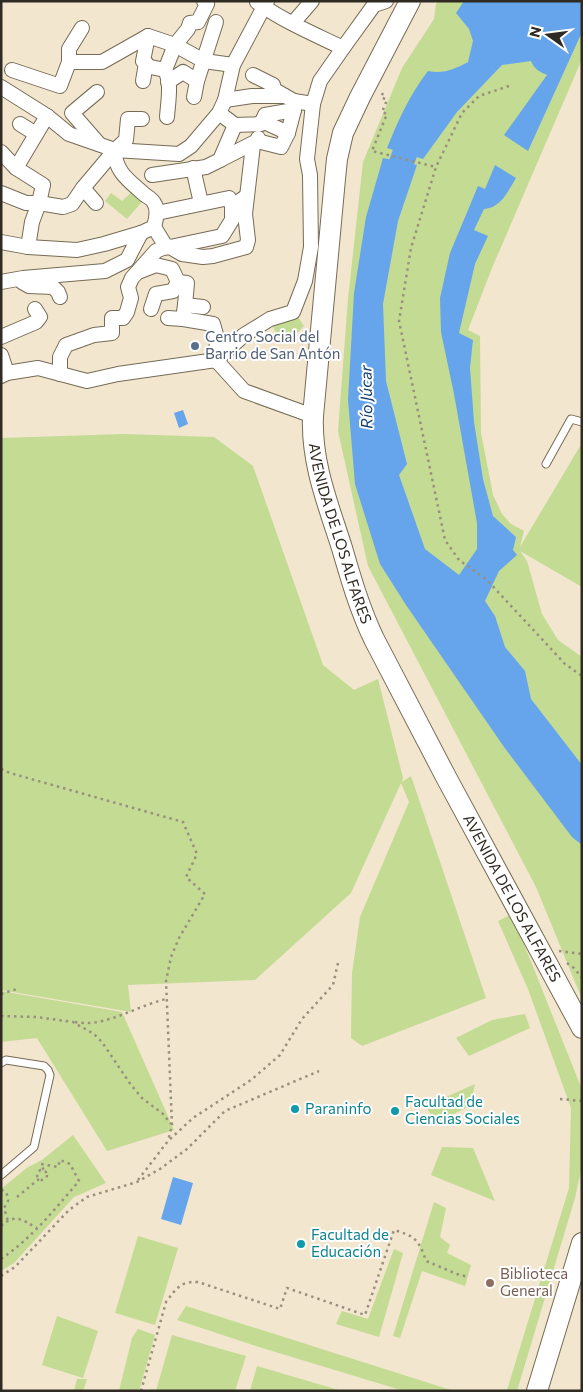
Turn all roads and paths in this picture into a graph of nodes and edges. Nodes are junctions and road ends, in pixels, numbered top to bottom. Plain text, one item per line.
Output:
1 (204, 1) edge
2 (312, 1) edge
3 (410, 1) edge
4 (377, 2) edge
5 (262, 3) edge
6 (216, 22) dead end
7 (293, 23) junction
8 (82, 28) dead end
9 (148, 36) junction
10 (175, 45) junction
11 (343, 48) junction
12 (204, 61) junction
13 (69, 62) junction
14 (233, 65) junction
15 (146, 66) junction
16 (12, 70) dead end
17 (253, 75) dead end
18 (166, 76) junction
19 (143, 81) dead end
20 (197, 81) junction
21 (509, 86) dead end
22 (1, 87) edge
23 (384, 88) dead end
24 (97, 92) dead end
25 (194, 97) dead end
26 (291, 103) junction
27 (313, 104) junction
28 (222, 106) junction
29 (47, 116) junction
30 (167, 117) dead end
31 (142, 119) dead end
32 (262, 122) junction
33 (20, 124) dead end
34 (235, 125) junction
35 (288, 133) junction
36 (36, 134) junction
37 (257, 141) junction
38 (100, 145) junction
39 (115, 150) junction
40 (1, 152) edge
41 (179, 154) junction
42 (220, 160) junction
43 (436, 167) junction
44 (16, 168) junction
45 (188, 170) junction
46 (152, 175) dead end
47 (82, 188) junction
48 (1, 193) edge
49 (247, 196) junction
50 (39, 203) junction
51 (96, 203) dead end
52 (201, 203) junction
53 (232, 206) junction
54 (156, 220) junction
55 (141, 232) junction
56 (1, 242) edge
57 (28, 247) junction
58 (170, 247) junction
59 (118, 264) junction
60 (135, 275) junction
61 (16, 279) junction
62 (1, 282) edge
63 (178, 282) junction
64 (60, 297) dead end
65 (185, 305) junction
66 (203, 306) dead end
67 (35, 309) dead end
68 (151, 309) dead end
69 (168, 318) dead end
70 (183, 319) junction
71 (1, 337) edge
72 (1, 356) edge
73 (216, 360) junction
74 (4, 374) edge
75 (60, 374) junction
76 (313, 416) junction
77 (582, 422) edge
78 (546, 464) dead end
79 (582, 676) edge
80 (1, 769) edge
81 (338, 963) dead end
82 (17, 989) dead end
83 (1, 994) edge
84 (166, 999) junction
85 (1, 1016) edge
86 (73, 1022) junction
87 (582, 1028) edge
88 (1, 1063) edge
89 (319, 1071) dead end
90 (560, 1099) dead end
91 (582, 1100) edge
92 (172, 1125) junction
93 (168, 1141) junction
94 (44, 1170) junction
95 (1, 1175) edge
96 (39, 1179) junction
97 (137, 1182) junction
98 (1, 1190) edge
99 (16, 1197) dead end
100 (3, 1208) edge
101 (8, 1221) junction
102 (1, 1226) edge
103 (37, 1228) junction
104 (582, 1243) edge
105 (1, 1260) edge
106 (1, 1276) edge
107 (468, 1277) dead end
108 (141, 1391) edge
109 (537, 1391) edge

1 - 10 street
2 - 7 street
3 - 76 street, AVENIDA DE LOS ALFARES
4 - 11 street
5 - 7 street
5 - 14 street
6 - 12 street
7 - 11 street
8 - 13 street
9 - 10 street
9 - 13 street
9 - 15 street
10 - 12 street
10 - 18 street
11 - 27 street
12 - 14 street
12 - 20 street
13 - 16 street
14 - 28 street
15 - 18 street
15 - 19 street
17 - 26 street
18 - 20 street
18 - 30 street
20 - 25 street
21 - 43 path
22 - 29 street
23 - 43 path
24 - 38 street
26 - 27 street
26 - 28 street
26 - 32 street
26 - 35 street
27 - 73 street
28 - 34 street
28 - 41 street
29 - 36 street
29 - 38 street
31 - 39 street
32 - 34 street
32 - 35 street
32 - 37 street
33 - 36 street
34 - 42 street
35 - 37 street
36 - 44 street
37 - 42 street
37 - 49 street
38 - 39 street
39 - 41 street
39 - 47 street
39 - 54 street
40 - 44 street
41 - 45 street
42 - 45 street
43 - 79 path
44 - 50 street
45 - 46 street
45 - 52 street
47 - 50 street
47 - 51 street
48 - 50 street
49 - 53 street
49 - 58 street
50 - 57 street
52 - 53 street
52 - 54 street
53 - 58 street
54 - 55 street
54 - 58 street
55 - 57 street
55 - 59 street
56 - 57 street
58 - 60 street
59 - 60 street
59 - 61 street
60 - 63 street
60 - 75 street
61 - 62 street
61 - 64 street
63 - 65 street
63 - 68 street
65 - 66 street
65 - 70 street
67 - 71 street
69 - 70 street
70 - 73 street
72 - 74 street
73 - 75 street
73 - 76 street
74 - 75 street
76 - 87 street, AVENIDA DE LOS ALFARES
77 - 78 lane
80 - 84 path
81 - 93 path
82 - 83 path
84 - 86 path
84 - 92 path
85 - 86 path
86 - 92 path
88 - 95 lane
89 - 97 path
90 - 91 path
92 - 93 path
93 - 97 path
94 - 96 path
94 - 96 path
94 - 103 path
96 - 99 path
97 - 106 path
98 - 100 path
100 - 101 path
101 - 102 path
101 - 103 path
103 - 105 path
104 - 109 street
107 - 108 path

